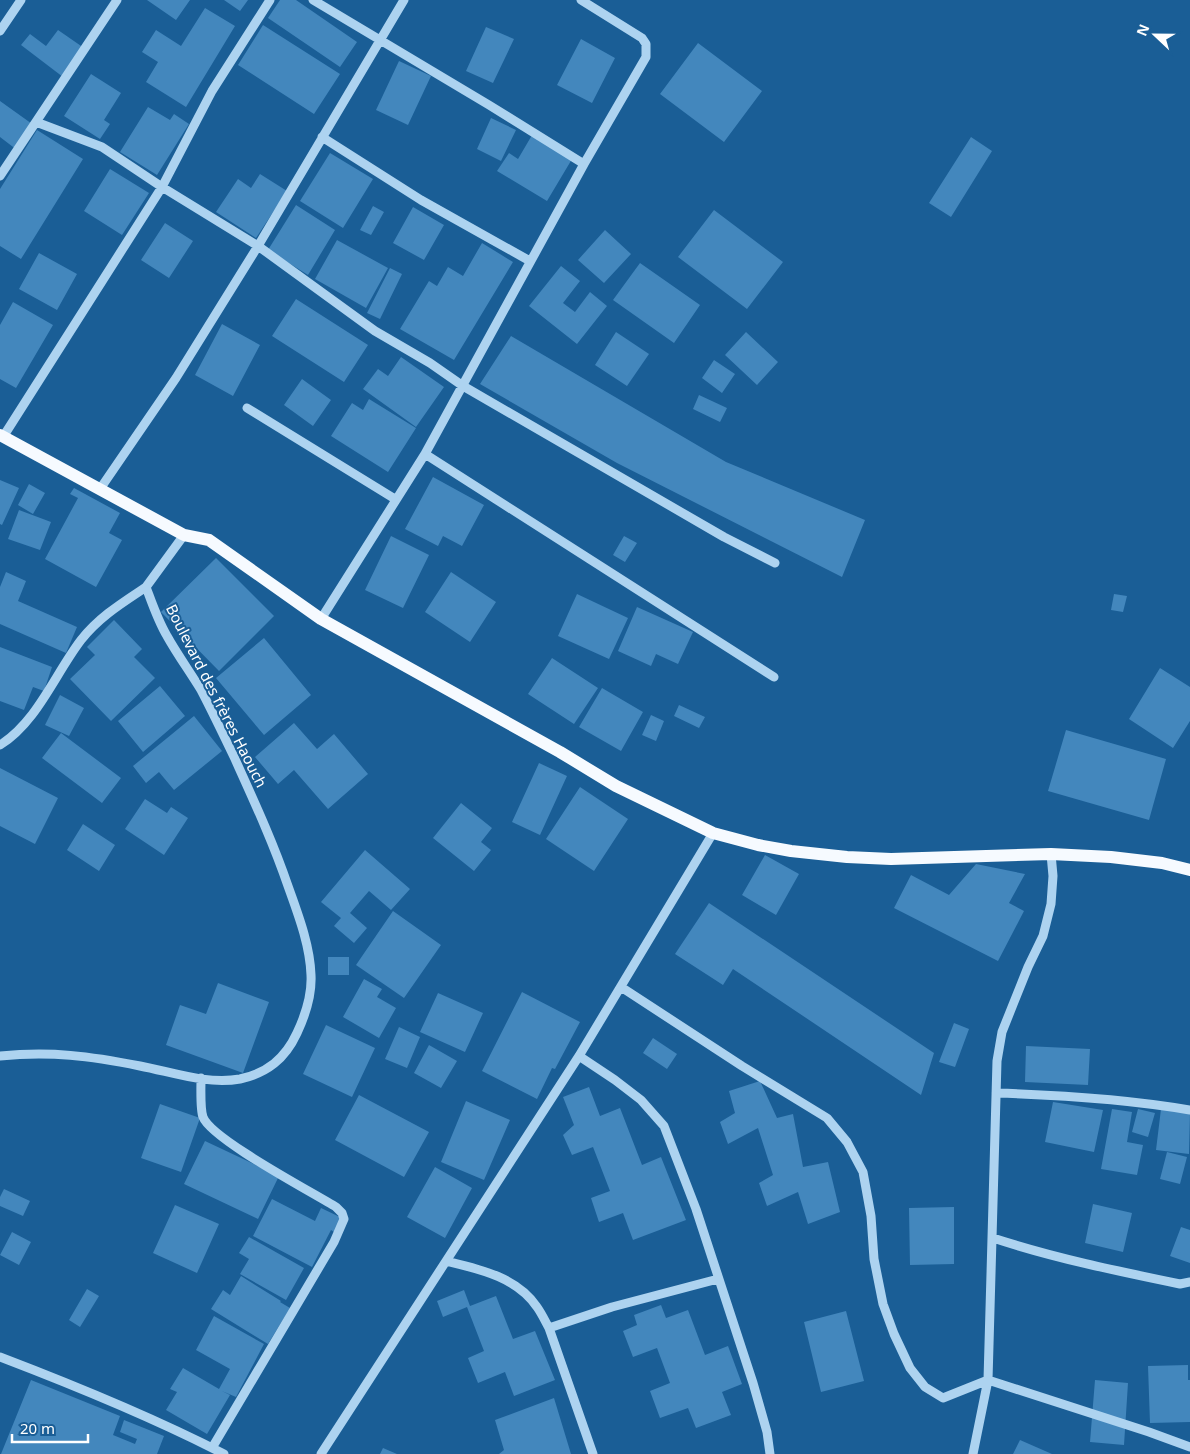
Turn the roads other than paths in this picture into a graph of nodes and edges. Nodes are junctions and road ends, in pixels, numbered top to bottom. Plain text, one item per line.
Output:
1 (21, 0) edge
2 (117, 0) edge
3 (270, 0) edge
4 (313, 0) edge
5 (404, 0) edge
6 (581, 0) edge
7 (0, 31) edge
8 (380, 39) junction
9 (36, 122) junction
10 (322, 137) junction
11 (584, 164) junction
12 (0, 176) edge
13 (162, 187) junction
14 (258, 246) junction
15 (530, 261) junction
16 (463, 386) junction
17 (247, 408) dead end
18 (2, 436) edge
19 (425, 454) junction
20 (100, 489) junction
21 (395, 499) junction
22 (184, 535) junction
23 (775, 563) dead end
24 (146, 588) junction
25 (321, 619) junction
26 (774, 677) dead end
27 (0, 745) edge
28 (713, 833) junction
29 (1051, 854) junction
30 (1190, 870) edge
31 (621, 987) junction
32 (0, 1056) edge
33 (579, 1056) junction
34 (201, 1078) junction
35 (996, 1093) junction
36 (1190, 1110) edge
37 (993, 1238) junction
38 (446, 1261) junction
39 (718, 1279) junction
40 (1190, 1282) edge
41 (549, 1328) junction
42 (0, 1357) edge
43 (988, 1380) junction
44 (1190, 1447) edge
45 (212, 1448) junction
46 (224, 1454) edge
47 (321, 1454) edge
48 (593, 1454) edge
49 (770, 1454) edge
50 (974, 1454) edge

1 - 7 street
2 - 9 street
3 - 13 street
4 - 8 street
5 - 8 street
6 - 11 street
8 - 10 street
8 - 11 street
9 - 12 street
9 - 13 street
10 - 14 street
10 - 15 street
11 - 15 street
13 - 14 street
13 - 18 street
14 - 16 street
14 - 20 street
15 - 16 street
16 - 19 street
16 - 23 street
17 - 21 street
18 - 20 main road
19 - 21 street
19 - 26 street
20 - 22 main road
21 - 25 street
22 - 24 street
22 - 25 main road
24 - 27 street
24 - 34 street, Boulevard des frères Haouch
25 - 28 main road
28 - 29 main road
28 - 31 street
29 - 30 main road
29 - 35 street
31 - 33 street
31 - 43 street
32 - 34 street, Boulevard des frères Haouch
33 - 38 street
33 - 39 street
34 - 45 street
35 - 36 street
35 - 37 street
37 - 40 street
37 - 43 street
38 - 41 street
38 - 47 street
39 - 41 street
39 - 49 street
41 - 48 street
42 - 45 street
43 - 44 street
43 - 50 street
45 - 46 street

